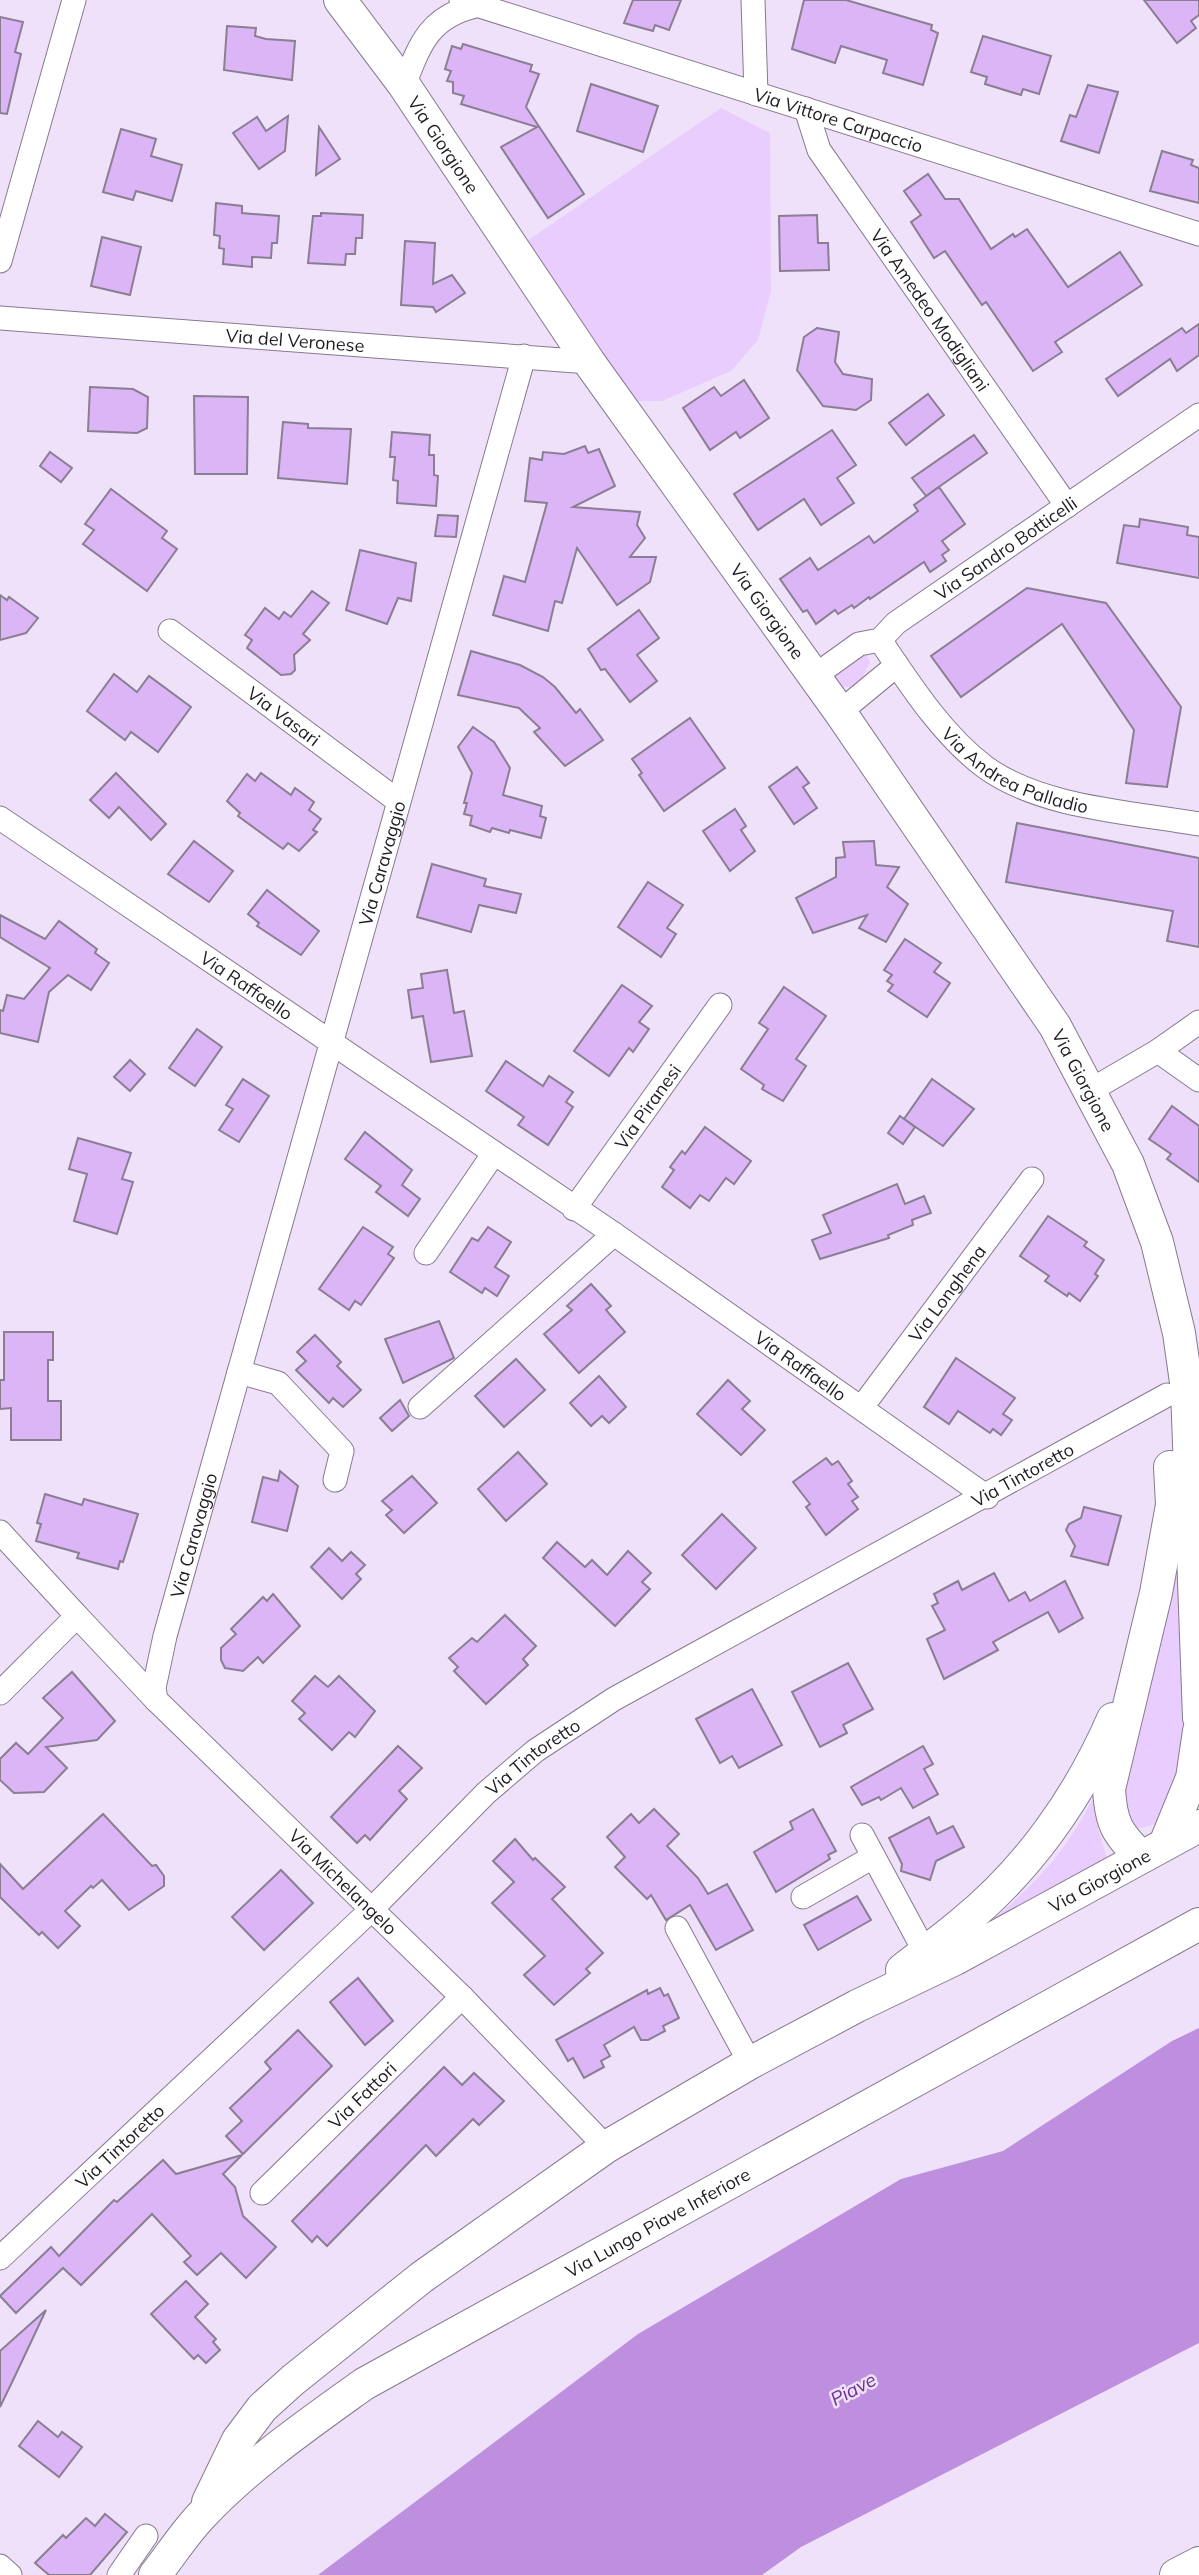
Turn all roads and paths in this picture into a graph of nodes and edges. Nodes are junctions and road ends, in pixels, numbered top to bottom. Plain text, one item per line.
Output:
1 (74, 0) edge
2 (340, 0) edge
3 (753, 0) edge
4 (468, 3) edge
5 (404, 85) junction
6 (756, 94) junction
7 (806, 109) junction
8 (1199, 234) edge
9 (0, 261) edge
10 (0, 318) edge
11 (524, 356) junction
12 (589, 362) junction
13 (1199, 415) edge
14 (1066, 506) junction
15 (170, 631) dead end
16 (880, 640) junction
17 (897, 665) junction
18 (813, 677) junction
19 (840, 712) junction
20 (398, 801) junction
21 (0, 818) edge
22 (1199, 824) edge
23 (720, 1005) dead end
24 (1199, 1022) edge
25 (333, 1042) junction
26 (1158, 1051) junction
27 (1199, 1080) edge
28 (1091, 1090) junction
29 (494, 1153) junction
30 (1032, 1179) dead end
31 (574, 1209) junction
32 (614, 1234) junction
33 (1157, 1242) junction
34 (426, 1253) dead end
35 (239, 1372) junction
36 (1167, 1395) junction
37 (420, 1407) dead end
38 (862, 1407) junction
39 (335, 1480) dead end
40 (987, 1497) junction
41 (0, 1532) edge
42 (77, 1616) junction
43 (1143, 1646) junction
44 (1198, 1660) edge
45 (0, 1693) edge
46 (156, 1700) junction
47 (1199, 1718) edge
48 (1199, 1731) edge
49 (1199, 1826) edge
50 (862, 1835) dead end
51 (1153, 1851) junction
52 (873, 1857) junction
53 (803, 1897) dead end
54 (370, 1911) junction
55 (1199, 1924) edge
56 (677, 1928) dead end
57 (925, 1952) junction
58 (462, 1997) junction
59 (857, 2006) junction
60 (750, 2063) junction
61 (606, 2147) junction
62 (262, 2193) dead end
63 (0, 2258) edge
64 (201, 2516) junction
65 (146, 2536) dead end
66 (1199, 2563) edge
67 (0, 2566) edge
68 (10, 2575) edge
69 (119, 2575) edge
70 (155, 2575) edge
71 (1176, 2575) edge

1 - 9 street
2 - 5 main road, Via Giorgione
3 - 6 street
4 - 5 street, Via Vittore Carpaccio
4 - 6 street, Via Vittore Carpaccio
5 - 12 main road, Via Giorgione
6 - 7 street, Via Vittore Carpaccio
7 - 8 street, Via Vittore Carpaccio
7 - 14 street, Via Amedeo Modigliani
10 - 11 street, Via del Veronese
11 - 12 street, Via del Veronese
11 - 20 street, Via Caravaggio
12 - 18 main road, Via Giorgione
13 - 14 street, Via Sandro Botticelli
14 - 16 street, Via Sandro Botticelli
15 - 20 street, Via Vasari
16 - 17 street, Via Andrea Palladio
16 - 18 street, Via Sandro Botticelli
17 - 19 street
17 - 22 street, Via Andrea Palladio
18 - 19 main road, Via Giorgione
19 - 28 main road, Via Giorgione
20 - 25 street, Via Caravaggio
21 - 25 street, Via Raffaello
23 - 31 street, Via Piranesi
24 - 26 street
25 - 29 street, Via Raffaello
25 - 35 street, Via Caravaggio
26 - 27 street
26 - 28 street
28 - 33 main road, Via Giorgione
29 - 31 street, Via Raffaello
29 - 34 street
30 - 38 street, Via Longhena
31 - 32 street, Via Raffaello
32 - 37 street
32 - 38 street, Via Raffaello
33 - 36 main road, Via Giorgione
33 - 44 main road, Via Giorgione
35 - 39 street
35 - 46 street, Via Caravaggio
36 - 40 street, Via Tintoretto
36 - 43 main road, Via Giorgione
38 - 40 street, Via Raffaello
40 - 54 street, Via Tintoretto
41 - 42 street, Via Michelangelo
42 - 45 street
42 - 46 street, Via Michelangelo
43 - 51 main road, Via Giorgione
43 - 57 main road, Via Giorgione
44 - 47 main road, Via Giorgione
46 - 54 street, Via Michelangelo
48 - 51 main road
49 - 51 main road
50 - 52 street
51 - 59 main road, Via Giorgione
52 - 53 street
52 - 57 street
54 - 58 street, Via Michelangelo
54 - 63 street, Via Tintoretto
55 - 64 main road, Via Lungo Piave Inferiore
56 - 60 street
57 - 59 main road, Via Giorgione
58 - 61 street, Via Michelangelo
58 - 62 street, Via Fattori
59 - 60 main road, Via Giorgione
60 - 61 main road, Via Giorgione
61 - 64 main road, Via Giorgione
64 - 70 main road, Via Lungo Piave Inferiore
65 - 69 street
66 - 71 main road
67 - 68 street

